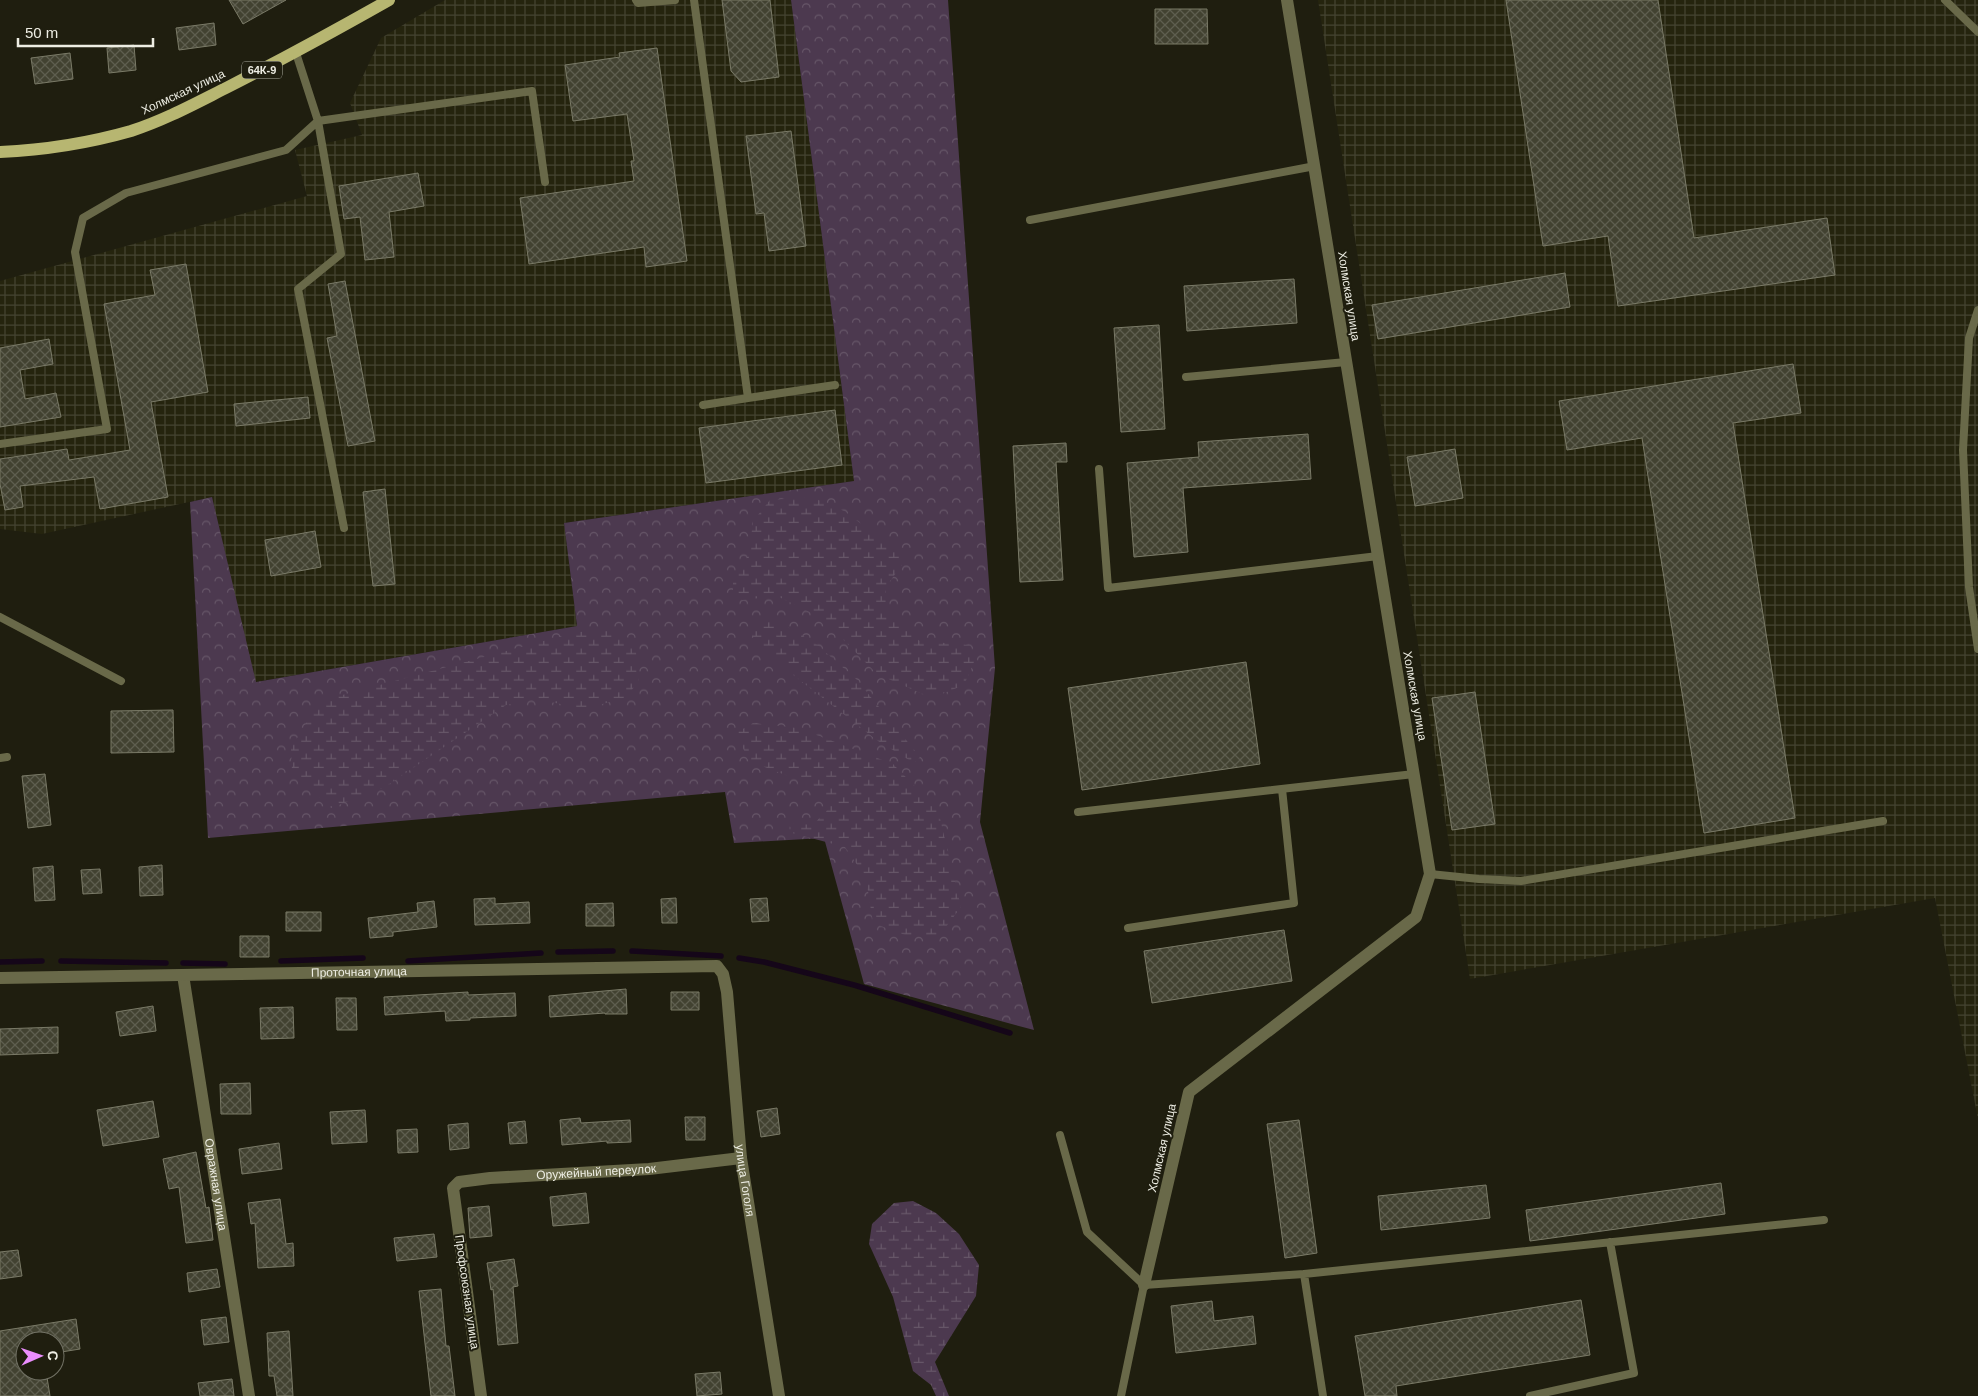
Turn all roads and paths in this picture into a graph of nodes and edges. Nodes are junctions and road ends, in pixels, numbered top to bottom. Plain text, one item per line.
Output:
1 (389, 0) edge
2 (636, 0) edge
3 (675, 0) edge
4 (694, 0) edge
5 (1288, 0) edge
6 (1945, 0) edge
7 (1978, 32) edge
8 (296, 53) junction
9 (318, 121) junction
10 (0, 152) edge
11 (1315, 166) junction
12 (545, 182) dead end
13 (1030, 220) dead end
14 (1978, 310) edge
15 (1346, 362) junction
16 (1186, 377) dead end
17 (835, 386) dead end
18 (748, 398) junction
19 (703, 405) dead end
20 (0, 444) edge
21 (1099, 469) dead end
22 (344, 528) dead end
23 (1378, 556) junction
24 (0, 617) edge
25 (1978, 649) edge
26 (121, 681) dead end
27 (1414, 774) junction
28 (1282, 789) junction
29 (1078, 812) dead end
30 (1883, 822) dead end
31 (1430, 874) junction
32 (1128, 928) dead end
33 (717, 966) joint
34 (183, 975) junction
35 (0, 978) edge
36 (1060, 1135) dead end
37 (741, 1158) junction
38 (453, 1188) joint
39 (1824, 1220) dead end
40 (1610, 1242) junction
41 (1304, 1274) junction
42 (1144, 1285) junction
43 (249, 1396) edge
44 (481, 1396) edge
45 (779, 1396) edge
46 (1121, 1396) edge
47 (1322, 1396) edge
48 (1530, 1396) edge

1 - 8 main road, Холмская улица / 64К-9
2 - 3 lane
4 - 18 lane
5 - 11 street, Холмская улица
6 - 7 lane
8 - 9 lane
8 - 10 main road, Холмская улица / 64К-9
9 - 12 lane
9 - 20 lane
9 - 22 lane
11 - 13 lane
11 - 15 street, Холмская улица
14 - 25 lane
15 - 16 lane
15 - 23 street, Холмская улица
17 - 18 lane
18 - 19 lane
21 - 23 lane
23 - 27 street, Холмская улица
24 - 26 lane
27 - 28 lane
27 - 31 street, Холмская улица
28 - 29 lane
28 - 32 lane
30 - 31 lane
31 - 42 street, Холмская улица
33 - 34 street, Проточная улица
33 - 37 street, улица Гоголя
34 - 35 street, Проточная улица
34 - 43 street, Овражная улица
36 - 42 lane
37 - 38 street, Оружейный переулок
37 - 45 street, улица Гоголя
38 - 44 street, Профсоюзная улица
39 - 40 lane
40 - 41 lane
40 - 48 lane
41 - 42 lane
41 - 47 lane
42 - 46 lane

